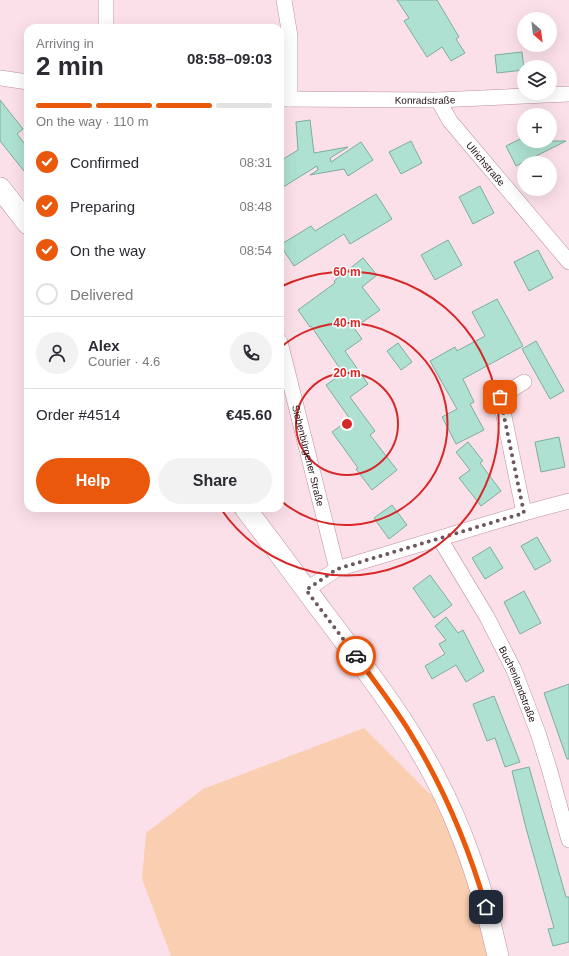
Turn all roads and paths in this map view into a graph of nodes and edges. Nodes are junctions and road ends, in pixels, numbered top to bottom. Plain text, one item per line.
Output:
1 (106, 0) edge
2 (284, 0) edge
3 (106, 24) edge
4 (0, 78) edge
5 (24, 81) edge
6 (569, 94) edge
7 (285, 99) edge
8 (438, 100) junction
9 (0, 188) edge
10 (24, 219) edge
11 (569, 262) edge
12 (284, 358) edge
13 (524, 382) dead end
14 (569, 501) edge
15 (248, 512) edge
16 (524, 513) junction
17 (440, 539) junction
18 (337, 569) junction
19 (306, 590) junction
20 (569, 840) edge
21 (498, 956) edge

1 - 3 street
2 - 7 street
4 - 5 street
6 - 8 street, Konradstraße
7 - 8 street, Konradstraße
8 - 11 street, Ulrichstraße
9 - 10 main road
12 - 18 street, Siebenbürgener Straße
13 - 16 street
14 - 16 street
15 - 19 main road
16 - 17 street
17 - 18 street
17 - 20 street, Buchenlandstraße
18 - 19 street
19 - 21 main road

